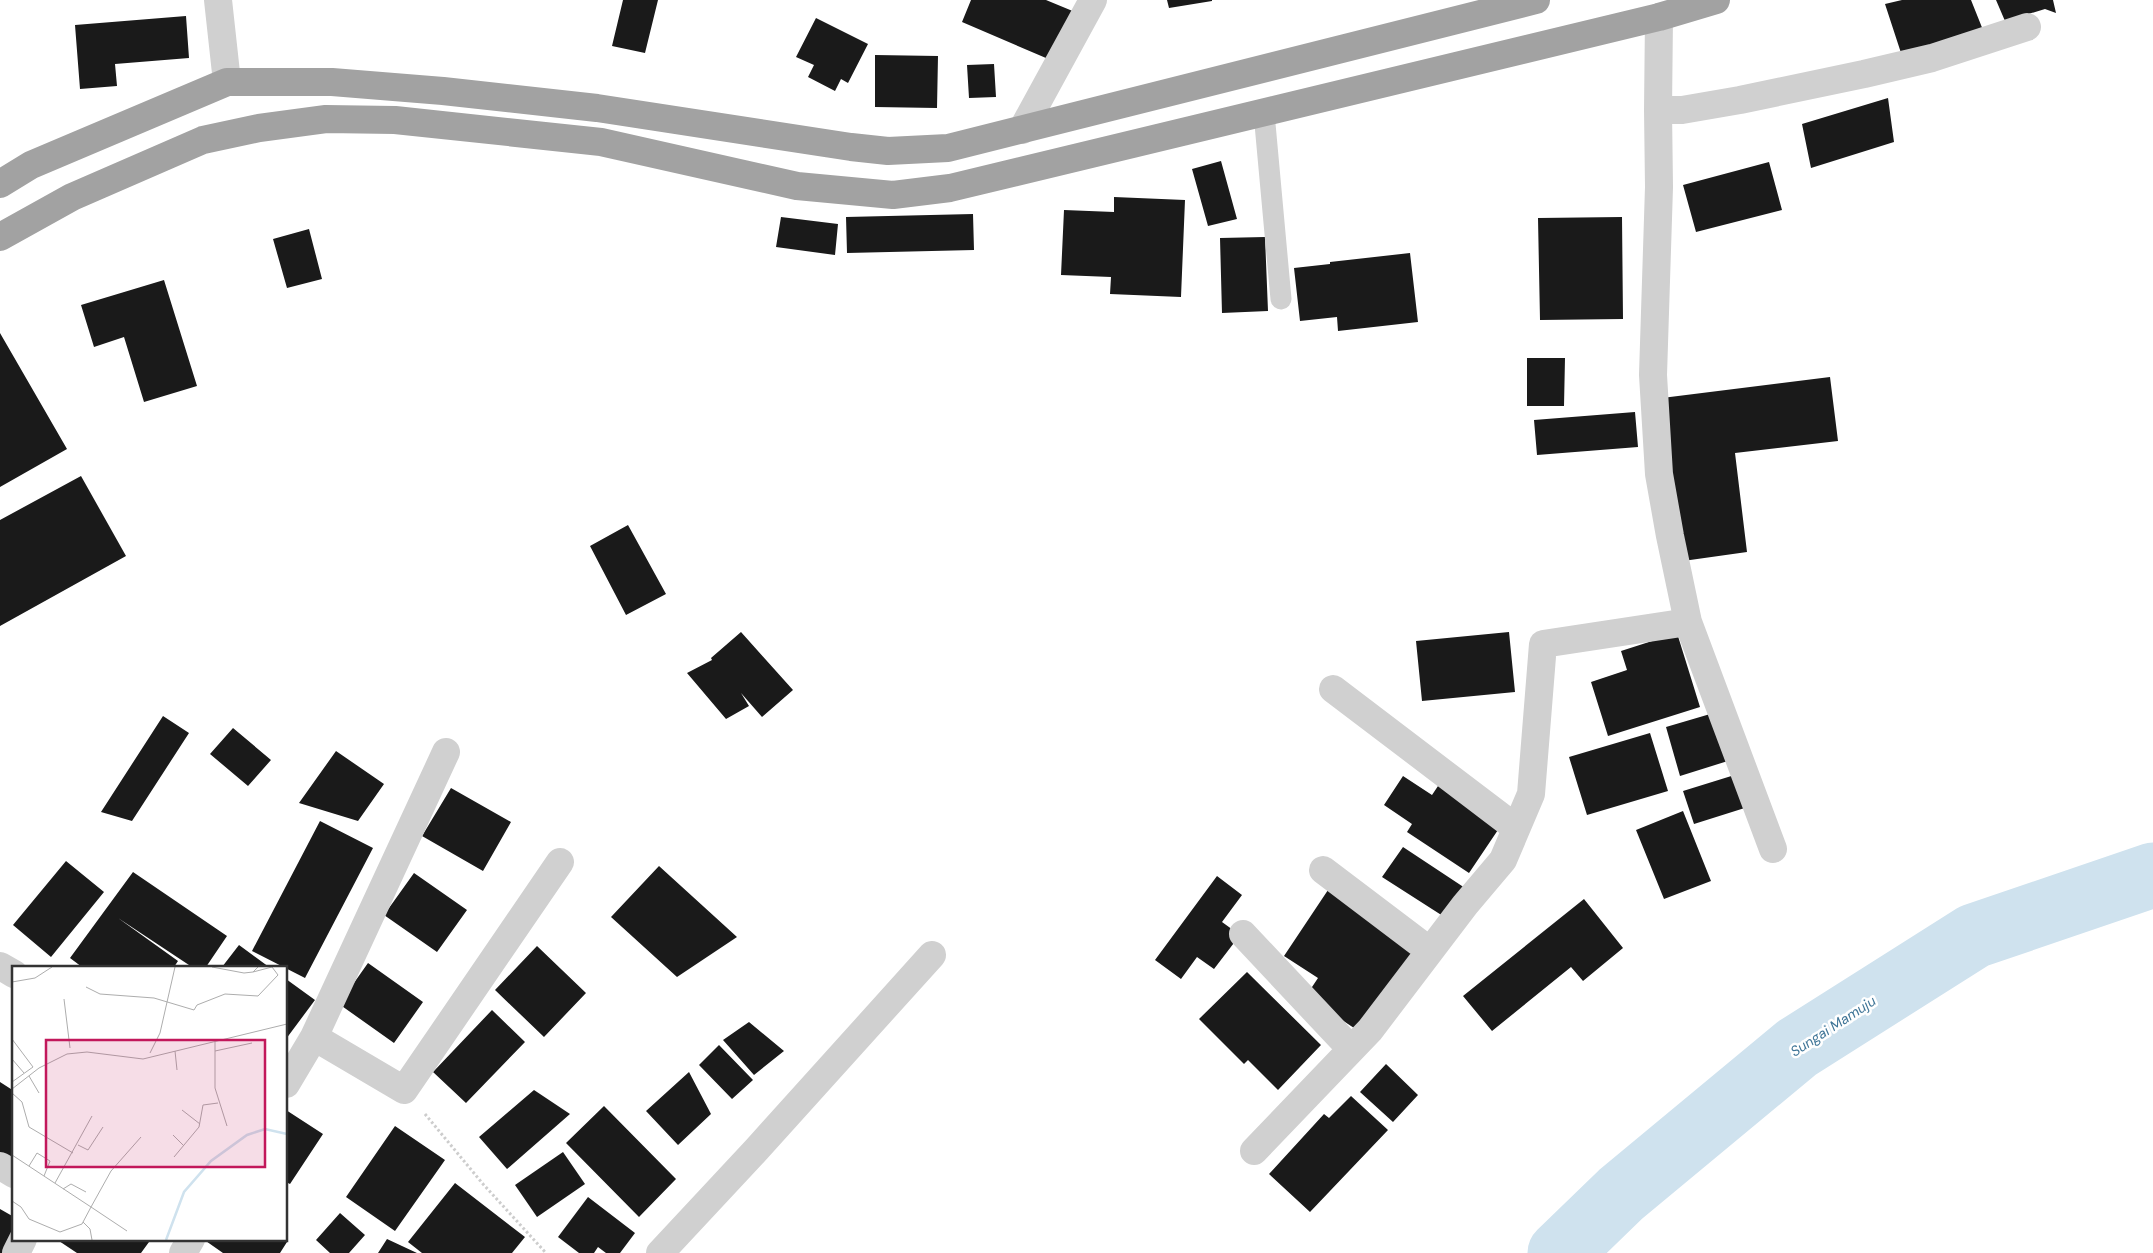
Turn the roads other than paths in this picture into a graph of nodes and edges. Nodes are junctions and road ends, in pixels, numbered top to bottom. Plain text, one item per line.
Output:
1 (218, 0) edge
2 (1092, 0) edge
3 (1536, 0) edge
4 (1716, 0) edge
5 (1674, 9) edge
6 (2027, 27) dead end
7 (227, 82) junction
8 (1658, 110) junction
9 (1264, 113) junction
10 (1022, 130) junction
11 (0, 184) edge
12 (0, 237) edge
13 (1281, 299) dead end
14 (1688, 622) junction
15 (1333, 689) dead end
16 (446, 752) dead end
17 (1516, 828) junction
18 (1773, 849) dead end
19 (560, 862) dead end
20 (1323, 870) dead end
21 (1243, 934) dead end
22 (1430, 951) junction
23 (932, 955) dead end
24 (0, 966) edge
25 (12, 973) edge
26 (314, 1038) junction
27 (1351, 1049) junction
28 (288, 1081) edge
29 (1254, 1151) dead end
30 (0, 1166) edge
31 (12, 1173) edge
32 (22, 1240) edge
33 (190, 1240) edge
34 (16, 1253) edge
35 (183, 1253) edge
36 (660, 1253) edge

1 - 7 street
2 - 10 street
3 - 10 highway
4 - 5 highway
5 - 8 street
5 - 9 highway
6 - 8 street
7 - 10 highway
7 - 11 highway
8 - 14 street
9 - 12 highway
9 - 13 lane
14 - 17 street
14 - 18 street
15 - 17 street
16 - 26 street
17 - 22 street
19 - 26 street
20 - 22 street
21 - 27 street
22 - 27 street
23 - 36 street
24 - 25 street
26 - 28 street
27 - 29 street
30 - 31 street
32 - 34 street
33 - 35 street

